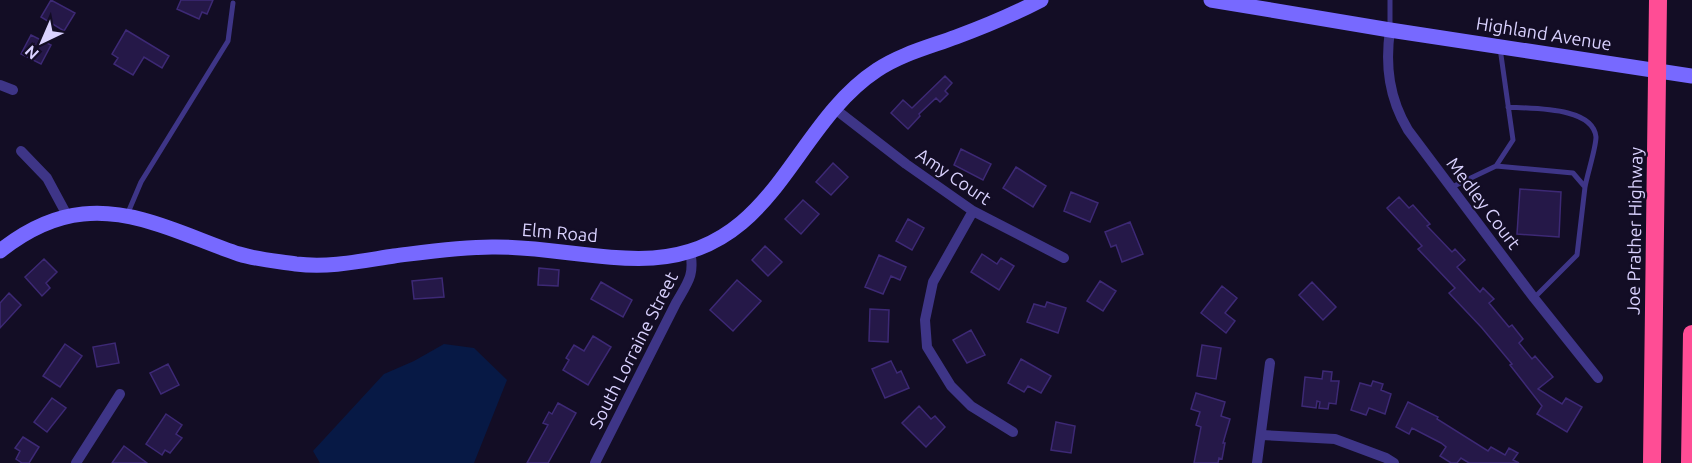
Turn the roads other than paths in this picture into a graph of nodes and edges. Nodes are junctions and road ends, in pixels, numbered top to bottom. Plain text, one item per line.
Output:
1 (1041, 0) edge
2 (1211, 0) edge
3 (1390, 0) edge
4 (1658, 0) edge
5 (233, 3) dead end
6 (1389, 30) junction
7 (1500, 46) junction
8 (1657, 70) junction
9 (1692, 76) edge
10 (0, 85) edge
11 (13, 90) dead end
12 (1508, 108) junction
13 (835, 109) junction
14 (21, 150) dead end
15 (1496, 166) junction
16 (1452, 187) junction
17 (1585, 188) junction
18 (973, 211) junction
19 (68, 217) junction
20 (127, 217) junction
21 (0, 251) edge
22 (690, 251) junction
23 (1064, 258) dead end
24 (1534, 298) junction
25 (1692, 334) edge
26 (1270, 363) dead end
27 (1598, 378) dead end
28 (120, 394) dead end
29 (1012, 432) dead end
30 (1261, 435) junction
31 (76, 463) edge
32 (595, 463) edge
33 (1257, 463) edge
34 (1394, 463) edge
35 (1652, 463) edge
36 (1690, 463) edge

1 - 13 street, Elm Road
2 - 6 street, Highland Avenue
3 - 6 lane
4 - 8 highway, Joe Prather Highway
5 - 20 lane
6 - 7 street, Highland Avenue
6 - 16 street, Medley Court
7 - 8 street, Highland Avenue
7 - 12 lane
8 - 9 street, Highland Avenue
8 - 35 highway, Joe Prather Highway
10 - 11 street
12 - 15 lane
12 - 17 lane
13 - 18 street, Amy Court
13 - 22 street, Elm Road
14 - 19 street
15 - 16 lane
15 - 17 lane
16 - 24 street, Medley Court
17 - 24 lane
18 - 23 street, Amy Court
18 - 29 street
19 - 20 street, Elm Road
19 - 21 street, Elm Road
20 - 22 street, Elm Road
22 - 32 street, South Lorraine Street
24 - 27 street, Medley Court
25 - 36 highway
26 - 30 street
28 - 31 street
30 - 33 street
30 - 34 street

